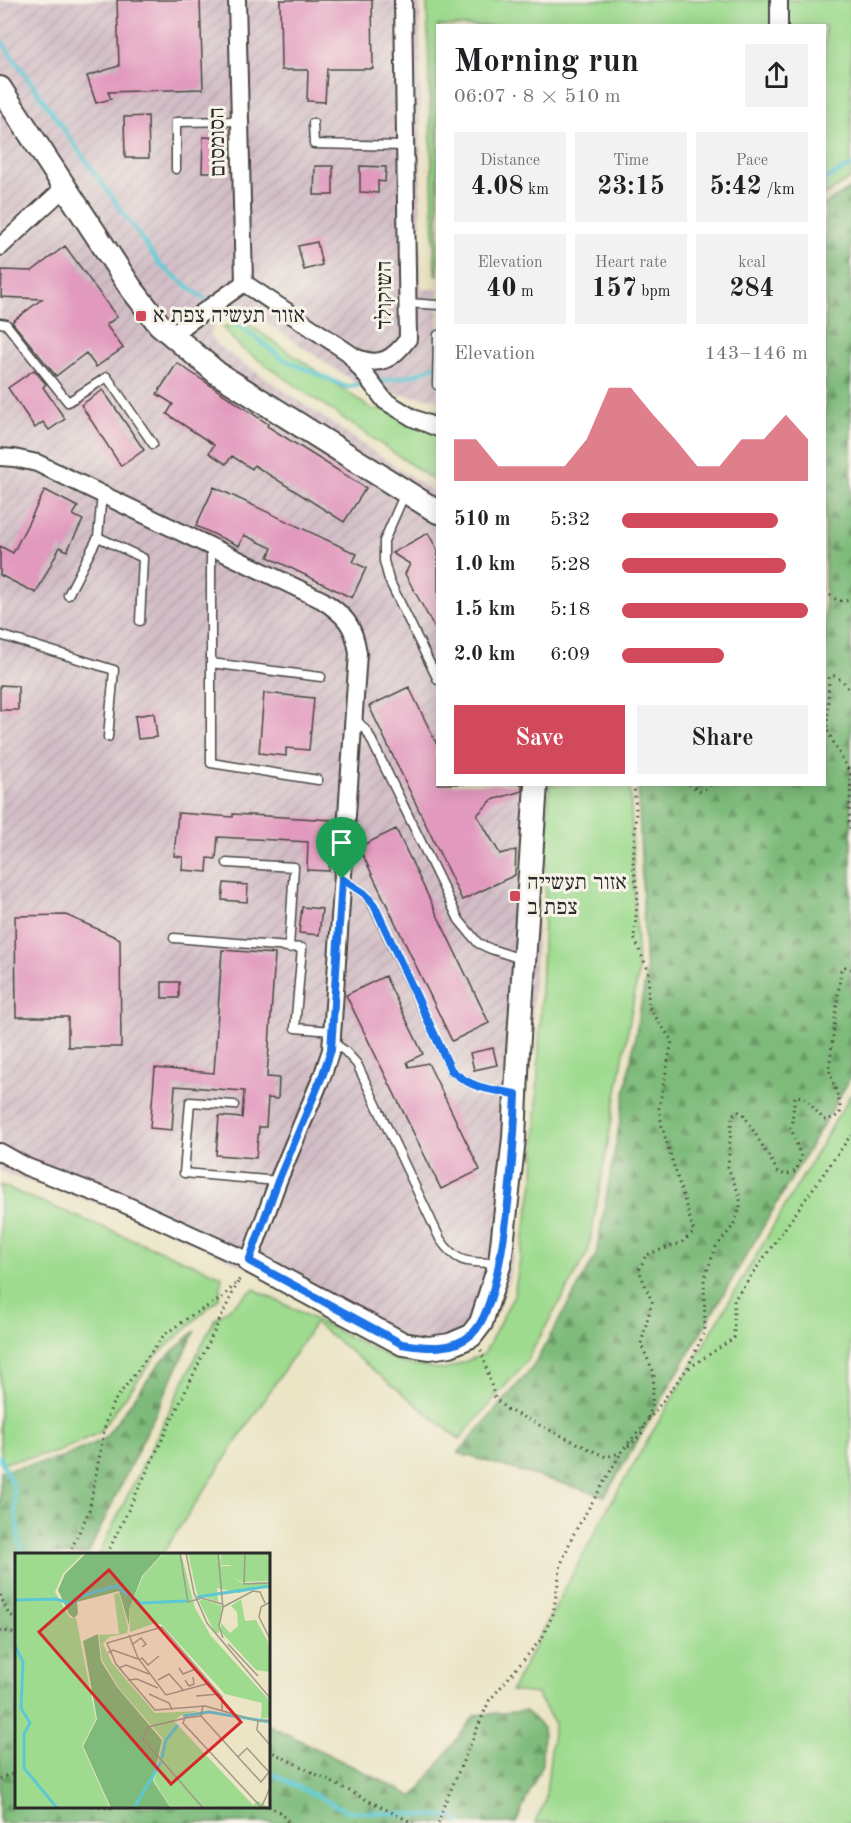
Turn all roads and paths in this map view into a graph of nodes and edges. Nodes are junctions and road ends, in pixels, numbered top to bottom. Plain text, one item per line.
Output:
1 (237, 0) edge
2 (403, 0) edge
3 (778, 0) edge
4 (779, 24) edge
5 (0, 88) edge
6 (240, 121) junction
7 (313, 123) dead end
8 (405, 146) junction
9 (176, 169) dead end
10 (65, 187) junction
11 (0, 246) edge
12 (244, 283) junction
13 (408, 303) junction
14 (436, 305) edge
15 (0, 323) edge
16 (171, 335) junction
17 (347, 352) junction
18 (436, 427) edge
19 (153, 444) dead end
20 (0, 457) edge
21 (406, 491) junction
22 (102, 494) junction
23 (436, 511) edge
24 (98, 537) junction
25 (211, 547) junction
26 (826, 592) edge
27 (68, 595) dead end
28 (851, 600) edge
29 (140, 621) dead end
30 (0, 635) edge
31 (211, 663) junction
32 (436, 676) edge
33 (321, 677) dead end
34 (851, 693) edge
35 (354, 716) junction
36 (108, 737) dead end
37 (318, 780) dead end
38 (536, 786) edge
39 (634, 786) edge
40 (692, 786) edge
41 (710, 786) edge
42 (851, 830) edge
43 (227, 863) dead end
44 (342, 879) junction
45 (174, 938) dead end
46 (289, 948) junction
47 (524, 960) junction
48 (851, 969) edge
49 (332, 1036) junction
50 (516, 1094) junction
51 (234, 1105) dead end
52 (851, 1135) edge
53 (0, 1152) edge
54 (278, 1181) junction
55 (500, 1263) junction
56 (246, 1271) junction
57 (474, 1346) dead end
58 (687, 1369) junction
59 (645, 1424) junction
60 (620, 1453) junction
61 (69, 1553) edge
62 (107, 1553) edge
63 (0, 1595) edge
64 (15, 1618) edge
65 (0, 1630) edge
66 (15, 1634) edge
67 (270, 1751) edge
68 (15, 1774) edge
69 (0, 1780) edge
70 (270, 1807) edge
71 (289, 1823) edge
72 (413, 1823) edge
73 (438, 1823) edge

1 - 6 street, הסומסום
2 - 8 street, השוקולד
3 - 4 street
5 - 10 street
6 - 9 lane
6 - 12 street, הסומסום
7 - 8 lane
8 - 13 street, השוקולד
10 - 11 street
10 - 16 street
12 - 16 street
12 - 17 street, השוקולד
13 - 14 lane
13 - 17 street, השוקולד
15 - 19 lane
16 - 21 street
17 - 18 street
20 - 22 street
21 - 23 street
21 - 32 lane
22 - 24 lane
22 - 25 street
24 - 27 lane
24 - 29 lane
25 - 31 lane
25 - 35 street
26 - 28 path
30 - 36 lane
31 - 33 lane
31 - 37 lane
34 - 42 path
35 - 44 street
35 - 47 lane
38 - 47 street
39 - 59 path
40 - 41 path
43 - 46 lane
44 - 49 street
44 - 50 lane
45 - 46 lane
46 - 49 lane
47 - 50 street
48 - 58 path
49 - 54 street
49 - 55 lane
50 - 55 street
51 - 54 lane
52 - 58 path
53 - 56 street
54 - 56 street
55 - 56 street
56 - 61 path
56 - 62 path
57 - 60 path
58 - 59 path
59 - 60 path
60 - 73 path
63 - 64 path
65 - 66 path
67 - 72 path
68 - 69 path
70 - 71 path

